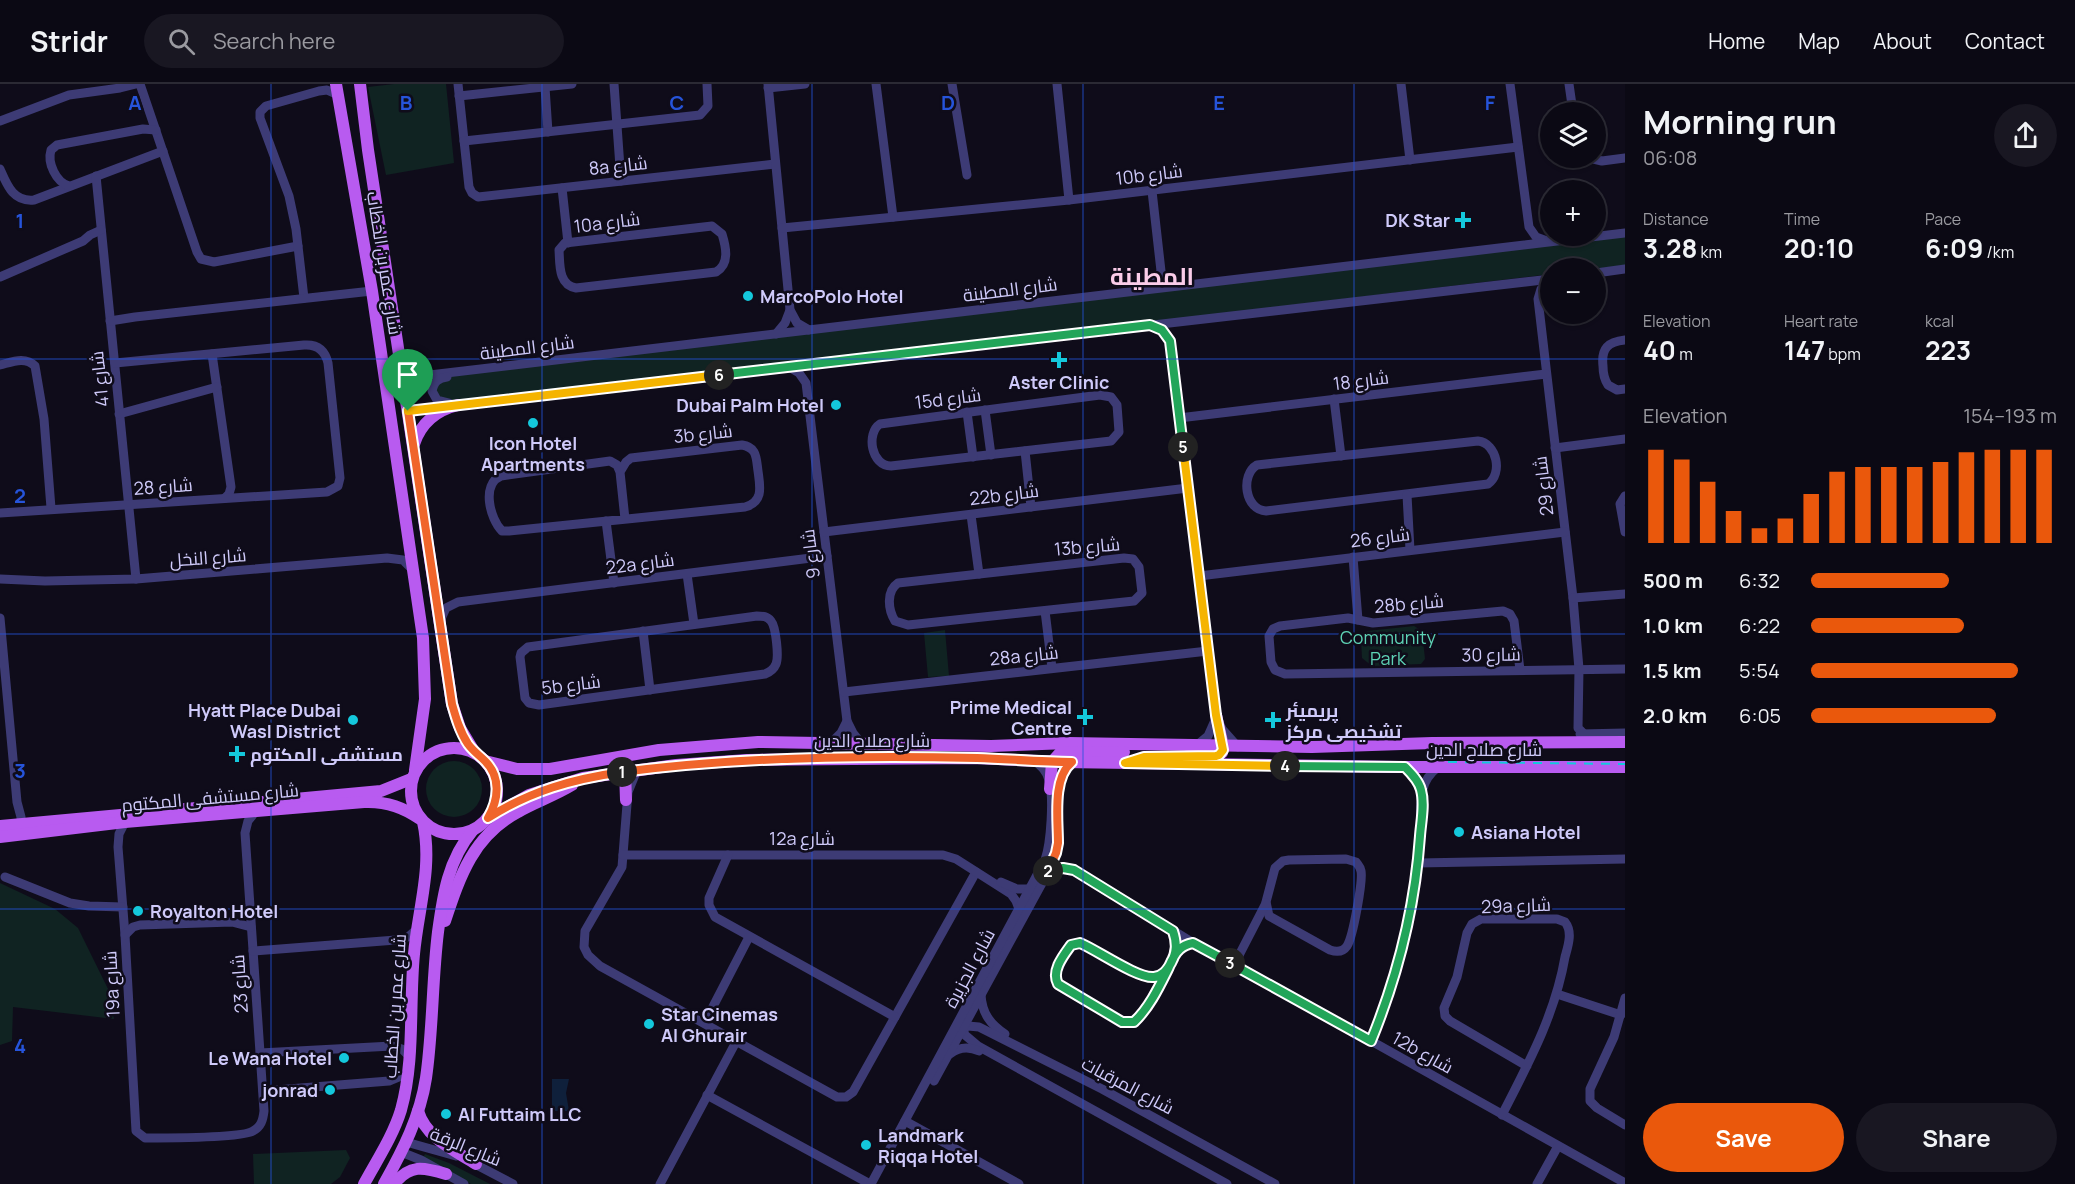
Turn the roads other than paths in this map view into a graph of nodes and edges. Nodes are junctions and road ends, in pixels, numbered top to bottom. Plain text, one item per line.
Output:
1 (138, 84) edge
2 (351, 84) edge
3 (360, 84) edge
4 (458, 84) edge
5 (572, 84) edge
6 (614, 84) edge
7 (707, 84) edge
8 (805, 84) edge
9 (876, 84) edge
10 (952, 84) edge
11 (1058, 84) edge
12 (1401, 84) edge
13 (1510, 84) edge
14 (1569, 84) edge
15 (768, 86) edge
16 (544, 87) junction
17 (337, 90) edge
18 (459, 96) junction
19 (1572, 102) edge
20 (0, 121) edge
21 (364, 122) junction
22 (617, 124) junction
23 (156, 130) junction
24 (548, 132) junction
25 (464, 141) junction
26 (1518, 147) junction
27 (163, 151) junction
28 (1625, 158) edge
29 (1410, 160) junction
30 (1606, 160) edge
31 (776, 164) junction
32 (0, 169) edge
33 (967, 175) dead end
34 (96, 176) junction
35 (58, 179) junction
36 (621, 181) junction
37 (69, 186) junction
38 (562, 188) junction
39 (1152, 191) junction
40 (54, 192) junction
41 (1069, 200) junction
42 (893, 217) junction
43 (1529, 227) junction
44 (782, 228) junction
45 (101, 230) junction
46 (1625, 233) edge
47 (1606, 235) edge
48 (1540, 239) edge
49 (83, 241) junction
50 (103, 242) junction
51 (568, 243) junction
52 (1540, 243) edge
53 (298, 246) junction
54 (1511, 246) junction
55 (1625, 269) edge
56 (1161, 271) junction
57 (1606, 272) edge
58 (0, 277) edge
59 (1540, 280) edge
60 (1515, 283) junction
61 (1185, 285) junction
62 (1145, 290) junction
63 (372, 291) junction
64 (1540, 292) edge
65 (304, 298) junction
66 (1538, 299) junction
67 (790, 310) junction
68 (110, 318) junction
69 (1186, 321) junction
70 (1150, 325) junction
71 (810, 330) junction
72 (776, 334) junction
73 (1625, 340) edge
74 (1170, 341) junction
75 (381, 349) junction
76 (212, 354) junction
77 (115, 363) junction
78 (520, 364) junction
79 (819, 364) junction
80 (0, 365) edge
81 (789, 367) junction
82 (402, 368) junction
83 (1546, 374) junction
84 (806, 383) junction
85 (217, 387) junction
86 (1625, 389) edge
87 (1334, 399) junction
88 (492, 402) junction
89 (458, 405) junction
90 (985, 410) junction
91 (408, 411) junction
92 (967, 412) junction
93 (120, 414) junction
94 (1179, 418) junction
95 (1625, 439) edge
96 (413, 445) junction
97 (1555, 448) junction
98 (1025, 451) junction
99 (991, 455) junction
100 (1341, 456) junction
101 (973, 457) junction
102 (620, 472) junction
103 (1188, 488) junction
104 (1407, 495) junction
105 (1625, 496) edge
106 (225, 498) junction
107 (129, 504) junction
108 (1031, 507) junction
109 (51, 508) junction
110 (0, 513) edge
111 (971, 514) junction
112 (625, 519) junction
113 (606, 521) junction
114 (1625, 531) edge
115 (824, 532) junction
116 (1565, 532) junction
117 (1410, 550) junction
118 (827, 556) junction
119 (1353, 557) junction
120 (414, 571) junction
121 (687, 574) junction
122 (979, 574) junction
123 (1199, 576) junction
124 (136, 579) junction
125 (2, 582) edge
126 (614, 583) junction
127 (436, 591) junction
128 (1625, 594) edge
129 (1573, 598) junction
130 (458, 602) junction
131 (1045, 611) junction
132 (0, 618) edge
133 (441, 619) junction
134 (1358, 620) junction
135 (694, 624) junction
136 (643, 631) junction
137 (1208, 651) junction
138 (1052, 668) junction
139 (1579, 669) junction
140 (1625, 669) edge
141 (1520, 670) junction
142 (1285, 674) joint
143 (650, 690) junction
144 (844, 692) junction
145 (1216, 715) junction
146 (847, 721) junction
147 (10, 730) junction
148 (0, 732) edge
149 (1625, 733) edge
150 (1580, 737) junction
151 (1625, 742) edge
152 (831, 743) junction
153 (862, 744) junction
154 (1149, 745) junction
155 (700, 746) junction
156 (1196, 746) junction
157 (1222, 746) junction
158 (1238, 747) junction
159 (480, 757) junction
160 (1035, 761) junction
161 (1052, 762) junction
162 (1072, 762) junction
163 (1125, 763) junction
164 (1405, 767) junction
165 (1625, 767) edge
166 (1437, 768) junction
167 (631, 771) junction
168 (611, 773) junction
169 (413, 775) junction
170 (583, 778) junction
171 (1050, 789) junction
172 (1421, 790) junction
173 (626, 800) junction
174 (256, 811) junction
175 (230, 813) junction
176 (488, 818) junction
177 (421, 821) junction
178 (125, 822) junction
179 (0, 826) edge
180 (19, 828) junction
181 (473, 830) junction
182 (245, 832) junction
183 (0, 837) edge
184 (623, 855) junction
185 (728, 855) junction
186 (1625, 859) edge
187 (1418, 863) junction
188 (976, 872) junction
189 (1048, 872) junction
190 (4, 877) dead end
191 (1030, 889) junction
192 (1266, 902) junction
193 (123, 907) junction
194 (1019, 909) junction
195 (1272, 919) junction
196 (1257, 924) junction
197 (251, 927) junction
198 (417, 929) junction
199 (1173, 931) junction
200 (125, 935) junction
201 (750, 937) junction
202 (1193, 943) junction
203 (436, 945) junction
204 (253, 951) junction
205 (1176, 953) junction
206 (989, 964) junction
207 (1234, 965) junction
208 (1167, 970) junction
209 (1143, 976) junction
210 (1557, 994) junction
211 (981, 995) junction
212 (1625, 998) edge
213 (1151, 1000) junction
214 (1621, 1015) junction
215 (895, 1017) junction
216 (705, 1022) junction
217 (962, 1028) junction
218 (952, 1034) junction
219 (737, 1040) junction
220 (1371, 1041) junction
221 (1026, 1050) junction
222 (260, 1053) junction
223 (410, 1056) junction
224 (946, 1058) junction
225 (1012, 1064) junction
226 (1527, 1066) junction
227 (1026, 1072) junction
228 (408, 1073) junction
229 (1102, 1089) junction
230 (263, 1091) junction
231 (707, 1095) junction
232 (418, 1111) junction
233 (1502, 1115) junction
234 (907, 1123) junction
235 (1625, 1125) edge
236 (255, 1131) joint
237 (387, 1142) junction
238 (1558, 1146) junction
239 (404, 1147) junction
240 (476, 1164) junction
241 (446, 1174) junction
242 (1625, 1183) edge
243 (364, 1184) edge
244 (384, 1184) edge
245 (394, 1184) edge
246 (464, 1184) edge
247 (513, 1184) edge
248 (660, 1184) edge
249 (870, 1184) edge
250 (877, 1184) edge
251 (1019, 1184) edge
252 (1227, 1184) edge
253 (1275, 1184) edge
254 (1537, 1184) edge

1 - 20 street
1 - 23 street
2 - 21 main road
3 - 21 main road, شارع عمر بن الخطاب
4 - 18 street
5 - 16 street
6 - 22 street
7 - 22 street
8 - 15 street
9 - 42 street
10 - 33 street
11 - 41 street
12 - 29 street
13 - 26 street
14 - 19 street
15 - 31 street
16 - 18 street
16 - 24 street
17 - 53 street
17 - 63 main road, شارع عمر بن الخطاب
18 - 25 street
21 - 82 main road, شارع عمر بن الخطاب
22 - 24 street
22 - 36 street
23 - 27 street
23 - 35 street
24 - 25 street
25 - 38 street, 8a شارع
26 - 29 street, 10b شارع
26 - 43 street
27 - 34 street
27 - 53 street
28 - 30 street
29 - 39 street, 10b شارع
31 - 36 street, 8a شارع
31 - 44 street
32 - 40 street
34 - 37 street
34 - 45 street, شارع 41
35 - 37 street
35 - 40 street
36 - 38 street, 8a شارع
37 - 40 street
38 - 51 street
39 - 41 street, 10b شارع
39 - 56 street
41 - 42 street, 10b شارع
42 - 44 street, 10b شارع
43 - 48 street
43 - 54 street
44 - 67 street
45 - 49 street
45 - 50 street, شارع 41
46 - 47 street, شارع المطينة
49 - 50 street
49 - 58 street
50 - 68 street, شارع 41
51 - 51 street, 10a شارع
52 - 54 street, شارع المطينة
53 - 65 street
54 - 61 street, شارع المطينة
55 - 57 street
56 - 61 street
56 - 62 street
59 - 60 street
60 - 66 street
60 - 69 street
61 - 62 street, شارع المطينة
62 - 71 street, شارع المطينة
63 - 65 street
63 - 75 main road, شارع عمر بن الخطاب
64 - 66 street
65 - 68 street
66 - 83 street, شارع 29
67 - 71 street
67 - 72 street
68 - 77 street, شارع 41
69 - 70 street
69 - 74 street
70 - 74 street
70 - 79 street
71 - 72 street, شارع المطينة
72 - 78 street, شارع المطينة
73 - 86 street
74 - 94 street
75 - 91 main road
75 - 120 main road, شارع عمر بن الخطاب
76 - 77 street
76 - 85 street
76 - 106 street, شارع 28
77 - 93 street, شارع 41
78 - 82 street, شارع المطينة
78 - 88 street
79 - 81 street
79 - 84 street
80 - 109 street
81 - 84 street
81 - 88 street
82 - 91 main road, شارع عمر بن الخطاب
83 - 87 street, شارع 18
83 - 97 street, شارع 29
84 - 115 street, شارع 9
85 - 93 street
85 - 106 street
87 - 94 street, شارع 18
87 - 100 street
88 - 89 street
89 - 91 street
89 - 96 main road
90 - 92 street, 15d شارع
90 - 98 street, 15d شارع
90 - 99 street
91 - 96 main road, شارع عمر بن الخطاب
92 - 101 street
92 - 101 street, 15d شارع
93 - 107 street, شارع 41
94 - 103 street
95 - 97 street
96 - 127 main road, شارع عمر بن الخطاب
97 - 116 street, شارع 29
98 - 99 street, 15d شارع
98 - 108 street
99 - 101 street, 15d شارع
100 - 104 street
100 - 104 street
102 - 112 street
102 - 112 street, 3b شارع
102 - 113 street, 3b شارع
103 - 108 street, 22b شارع
103 - 123 street
104 - 117 street
105 - 114 street
106 - 107 street, شارع 28
107 - 109 street, شارع 28
107 - 124 street, شارع 41
108 - 111 street, 22b شارع
109 - 110 street, شارع 28
111 - 115 street, 22b شارع
111 - 122 street
112 - 113 street, 3b شارع
113 - 126 street
115 - 118 street, شارع 9
116 - 117 street, شارع 26
116 - 129 street, شارع 29
117 - 119 street, شارع 26
118 - 121 street, 22a شارع
118 - 144 street, شارع 9
119 - 123 street, شارع 26
119 - 134 street
120 - 124 street, شارع النخل
120 - 169 main road, شارع عمر بن الخطاب
121 - 126 street, 22a شارع
121 - 135 street
122 - 131 street, 13b شارع
122 - 131 street, 13b شارع
123 - 137 street
124 - 125 street, شارع النخل
126 - 130 street, 22a شارع
127 - 130 street
127 - 133 main road, شارع عمر بن الخطاب
128 - 129 street
129 - 139 street, شارع 29
130 - 133 street
131 - 138 street
132 - 147 street
133 - 159 main road, شارع عمر بن الخطاب
134 - 141 street, 28b شارع
134 - 142 street, 28b شارع
135 - 136 street, 5b شارع
135 - 143 street, 5b شارع
136 - 143 street
136 - 143 street, 5b شارع
137 - 138 street, 28a شارع
137 - 145 street
138 - 144 street, 28a شارع
139 - 140 street, شارع 30
139 - 141 street, شارع 30
139 - 150 street, شارع 29
141 - 142 street, شارع 30
144 - 146 street, شارع 9
145 - 156 street
145 - 157 main road
145 - 158 street
146 - 152 street
146 - 153 street, شارع 9
147 - 148 street
147 - 180 street
149 - 150 street
150 - 151 main road, شارع صلاح الدين
150 - 158 main road, شارع صلاح الدين
152 - 153 main road, شارع صلاح الدين
152 - 155 main road, شارع صلاح الدين
153 - 154 main road, شارع صلاح الدين
154 - 156 main road, شارع صلاح الدين
154 - 161 main road
155 - 159 main road, شارع صلاح الدين
155 - 167 main road
156 - 157 main road, شارع صلاح الدين
157 - 158 main road, شارع صلاح الدين
157 - 163 main road
159 - 169 main road
159 - 176 main road
160 - 161 main road, شارع صلاح الدين
160 - 167 main road, شارع صلاح الدين
160 - 171 street, شارع الجزيرة
161 - 162 main road, شارع صلاح الدين
161 - 171 main road
162 - 163 main road, شارع صلاح الدين
162 - 189 street, شارع الجزيرة
163 - 164 main road, شارع صلاح الدين
164 - 166 main road, شارع صلاح الدين
164 - 172 street
165 - 166 main road, شارع صلاح الدين
166 - 172 street
167 - 168 main road, شارع صلاح الدين
167 - 173 main road
168 - 170 main road, شارع صلاح الدين
168 - 173 street
169 - 177 main road
169 - 180 main road, شارع مستشفى المكتوم
170 - 176 main road, شارع صلاح الدين
170 - 203 main road
171 - 191 street, شارع الجزيرة
172 - 187 street
173 - 184 street
174 - 175 main road, شارع مستشفى المكتوم
174 - 177 main road, شارع مستشفى المكتوم
174 - 182 street
175 - 178 main road, شارع مستشفى المكتوم
175 - 182 street
176 - 181 main road
177 - 181 main road
177 - 198 main road, شارع عمر بن الخطاب
178 - 180 main road, شارع مستشفى المكتوم
178 - 193 street, 19a شارع
179 - 180 main road, شارع مستشفى المكتوم
180 - 183 main road, شارع مستشفى المكتوم
181 - 203 main road, شارع عمر بن الخطاب
182 - 197 street, شارع 23
184 - 185 street, 12a شارع
184 - 216 street
185 - 188 street, 12a شارع
185 - 201 street
186 - 187 street
187 - 220 street
188 - 191 street, 12a شارع
188 - 194 street, 12a شارع
188 - 215 street
189 - 199 street, 12b شارع
189 - 211 street, شارع الجزيرة
190 - 193 street
191 - 194 street, شارع الجزيرة
192 - 195 street
192 - 195 street
192 - 196 street
193 - 200 street, 19a شارع
194 - 206 street, شارع الجزيرة
195 - 196 street
196 - 207 street
197 - 200 street
197 - 204 street, شارع 23
198 - 204 street
198 - 223 main road, شارع عمر بن الخطاب
199 - 202 street, 12b شارع
199 - 205 street
200 - 236 street, 19a شارع
201 - 215 street
201 - 216 street
202 - 205 street
202 - 207 street, 12b شارع
203 - 232 main road, شارع عمر بن الخطاب
204 - 222 street, شارع 23
205 - 208 street
206 - 217 street
206 - 218 street, شارع الجزيرة
207 - 220 street, 12b شارع
208 - 209 street
208 - 213 street
209 - 213 street
209 - 213 street
210 - 214 street
210 - 226 street, 29a شارع
210 - 226 street, 29a شارع
211 - 217 street, شارع الجزيرة
211 - 221 street
212 - 214 street
214 - 235 street
215 - 219 street
216 - 219 street
217 - 218 street
217 - 221 street, شارع المرقبات
217 - 224 street, شارع الجزيرة
217 - 225 street, شارع المرقبات
218 - 234 street, شارع الجزيرة
219 - 231 street
220 - 233 street, 12b شارع
221 - 229 street, شارع المرقبات
222 - 223 street
222 - 230 street, شارع 23
223 - 228 main road, شارع عمر بن الخطاب
224 - 225 street
224 - 234 street, شارع الجزيرة
225 - 227 street, شارع المرقبات
226 - 233 street, 29a شارع
227 - 229 street
227 - 252 street, شارع المرقبات
228 - 230 street
228 - 237 main road, شارع عمر بن الخطاب
229 - 253 street, شارع المرقبات
230 - 236 street, شارع 23
231 - 248 street
231 - 249 street
232 - 239 main road, شارع عمر بن الخطاب
232 - 240 main road
233 - 238 street, 12b شارع
234 - 249 street, شارع الجزيرة
234 - 250 street, شارع الجزيرة
234 - 251 street
237 - 239 main road
237 - 243 main road, شارع عمر بن الخطاب
238 - 242 street, 12b شارع
238 - 254 street
239 - 240 street, شارع الرقة
239 - 241 street, شارع الرقة
239 - 244 main road, شارع عمر بن الخطاب
240 - 247 street, شارع الرقة
241 - 245 main road
241 - 246 street, شارع الرقة

